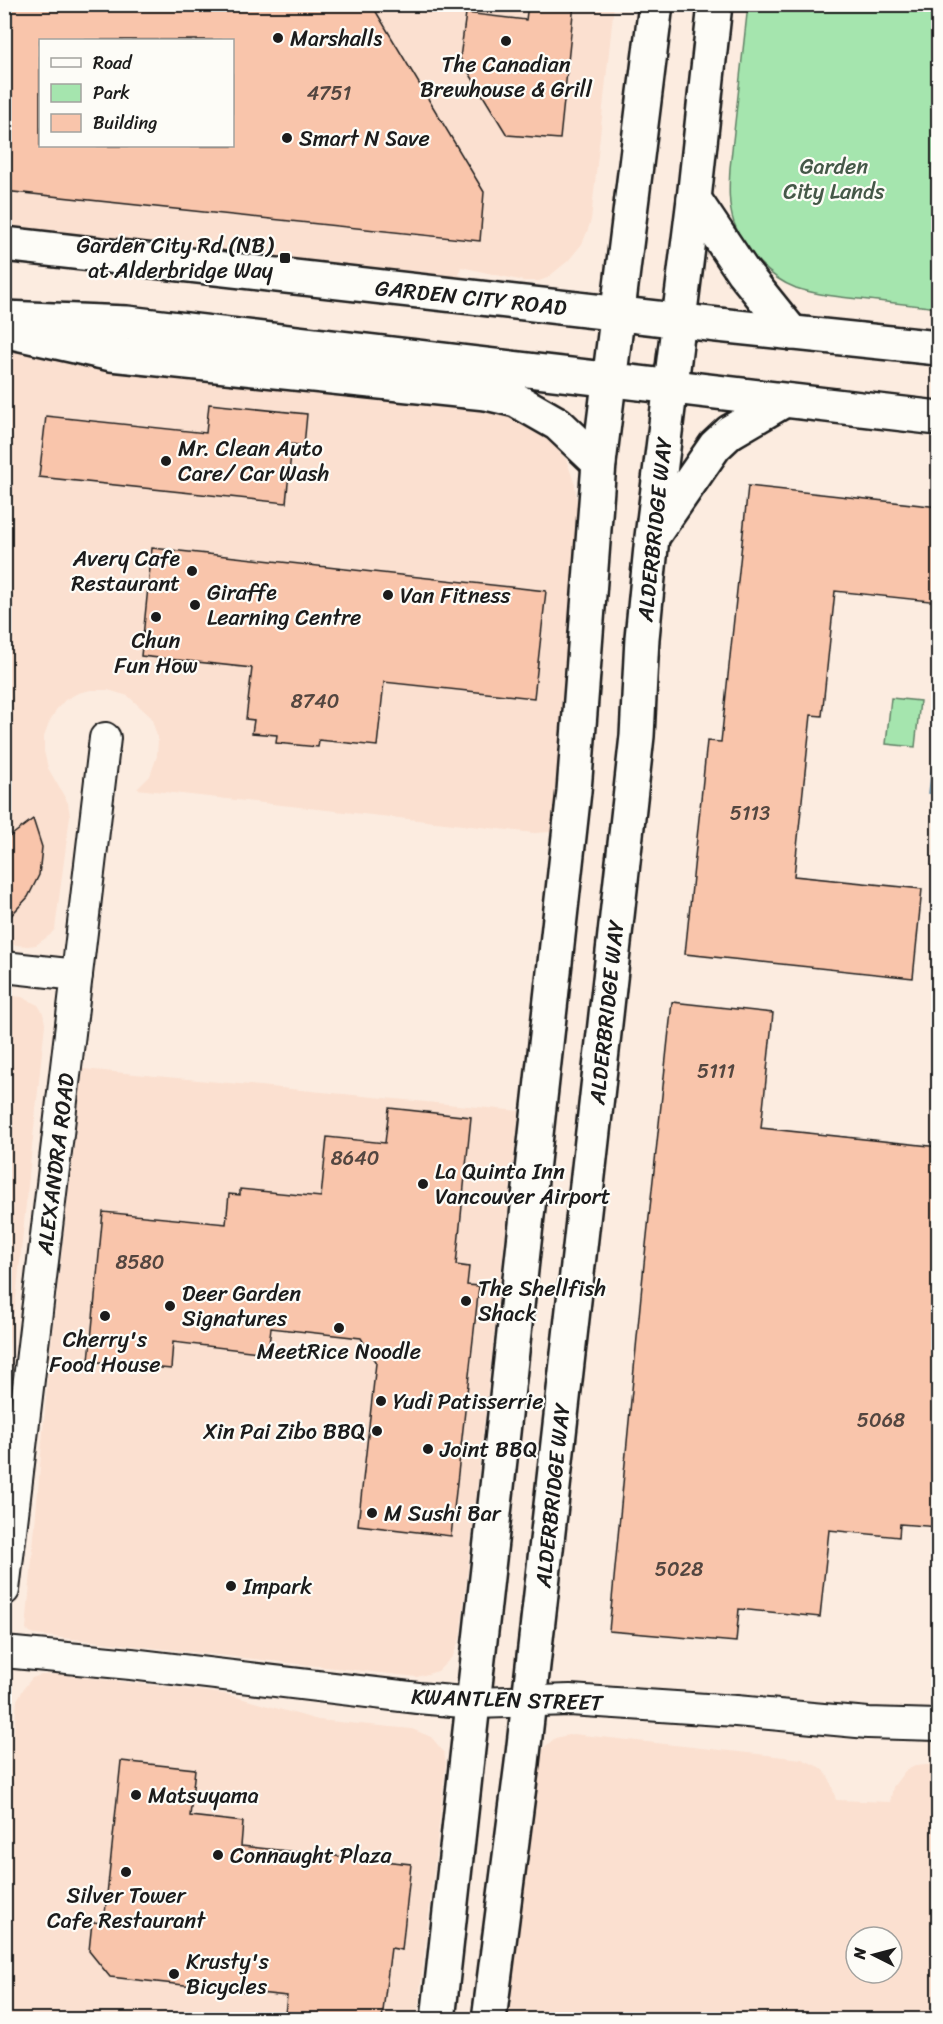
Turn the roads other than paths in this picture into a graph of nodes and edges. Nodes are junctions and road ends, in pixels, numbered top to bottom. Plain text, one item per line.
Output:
1 (656, 4) edge
2 (715, 4) edge
3 (694, 199) junction
4 (4, 244) edge
5 (617, 314) junction
6 (4, 318) edge
7 (679, 321) junction
8 (4, 330) edge
9 (792, 333) junction
10 (939, 348) edge
11 (609, 380) junction
12 (670, 387) junction
13 (783, 401) junction
14 (939, 418) edge
15 (599, 463) junction
16 (652, 537) junction
17 (105, 738) dead end
18 (4, 967) edge
19 (77, 975) junction
20 (4, 1590) edge
21 (4, 1652) edge
22 (529, 1701) junction
23 (474, 1703) junction
24 (939, 1725) edge
25 (438, 2019) edge
26 (489, 2019) edge

1 - 5 main road
2 - 3 main road, ALDERBRIDGE WAY
3 - 7 main road, ALDERBRIDGE WAY
3 - 9 main road
4 - 5 main road, GARDEN CITY ROAD
5 - 7 main road, GARDEN CITY ROAD
5 - 11 main road
6 - 11 main road
7 - 9 main road, GARDEN CITY ROAD
7 - 12 main road, ALDERBRIDGE WAY
8 - 15 main road
9 - 10 main road, GARDEN CITY ROAD
11 - 12 main road
11 - 15 main road
12 - 13 main road
12 - 16 main road, ALDERBRIDGE WAY
13 - 14 main road
13 - 16 main road
15 - 23 main road
16 - 22 main road, ALDERBRIDGE WAY
17 - 19 street, ALEXANDRA ROAD
18 - 19 street
19 - 20 street, ALEXANDRA ROAD
21 - 23 street, KWANTLEN STREET
22 - 23 street, KWANTLEN STREET
22 - 24 street, KWANTLEN STREET
22 - 26 main road, ALDERBRIDGE WAY
23 - 25 main road

